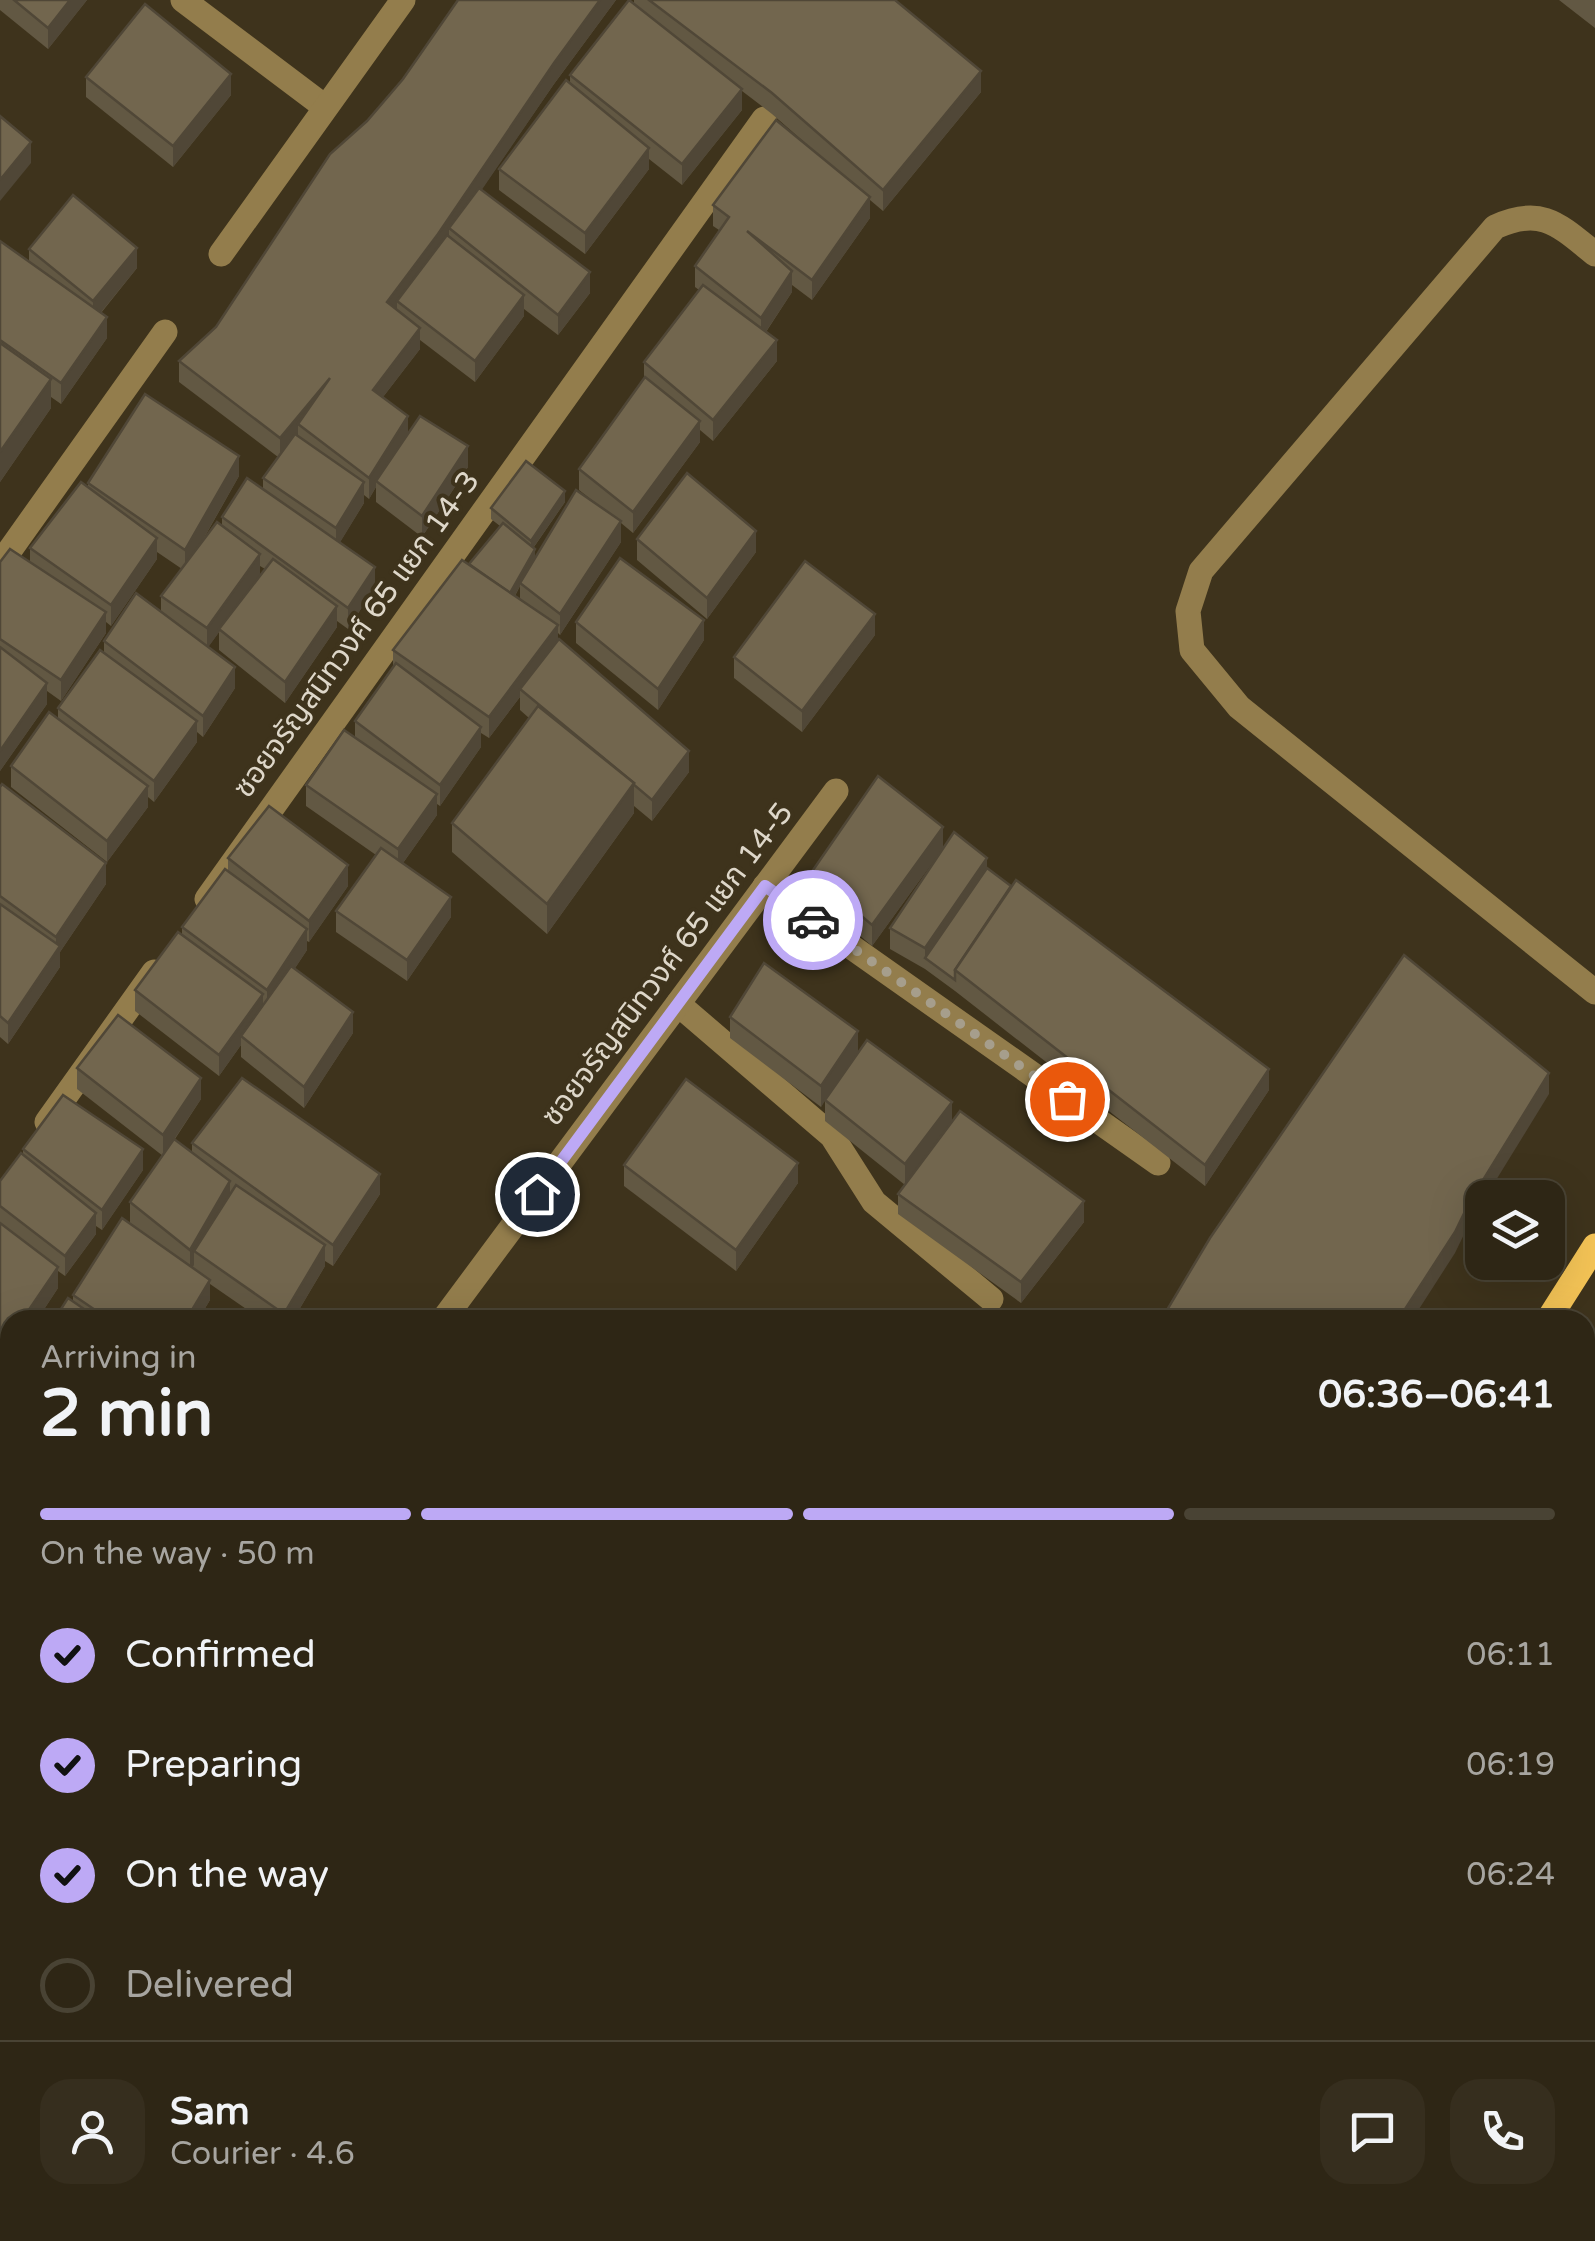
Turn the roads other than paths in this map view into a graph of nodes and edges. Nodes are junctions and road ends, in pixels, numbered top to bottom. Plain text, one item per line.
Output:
1 (182, 0) edge
2 (403, 0) edge
3 (325, 107) junction
4 (764, 119) edge
5 (221, 254) dead end
6 (1595, 254) edge
7 (166, 332) dead end
8 (0, 564) edge
9 (836, 791) dead end
10 (765, 886) junction
11 (197, 912) edge
12 (174, 944) edge
13 (1595, 992) edge
14 (678, 1004) junction
15 (35, 1139) edge
16 (1158, 1163) dead end
17 (1595, 1246) edge
18 (991, 1299) dead end
19 (450, 1310) edge
20 (1554, 1310) edge

1 - 3 street
2 - 3 street
3 - 5 street
4 - 11 street, ซอยจรัญสนิทวงศ์ 65 แยก 14-3
6 - 13 street
7 - 8 street
9 - 10 street, ซอยจรัญสนิทวงศ์ 65 แยก 14-5
10 - 14 street, ซอยจรัญสนิทวงศ์ 65 แยก 14-5
10 - 16 street
12 - 15 street
14 - 18 street
14 - 19 street, ซอยจรัญสนิทวงศ์ 65 แยก 14-5
17 - 20 main road

